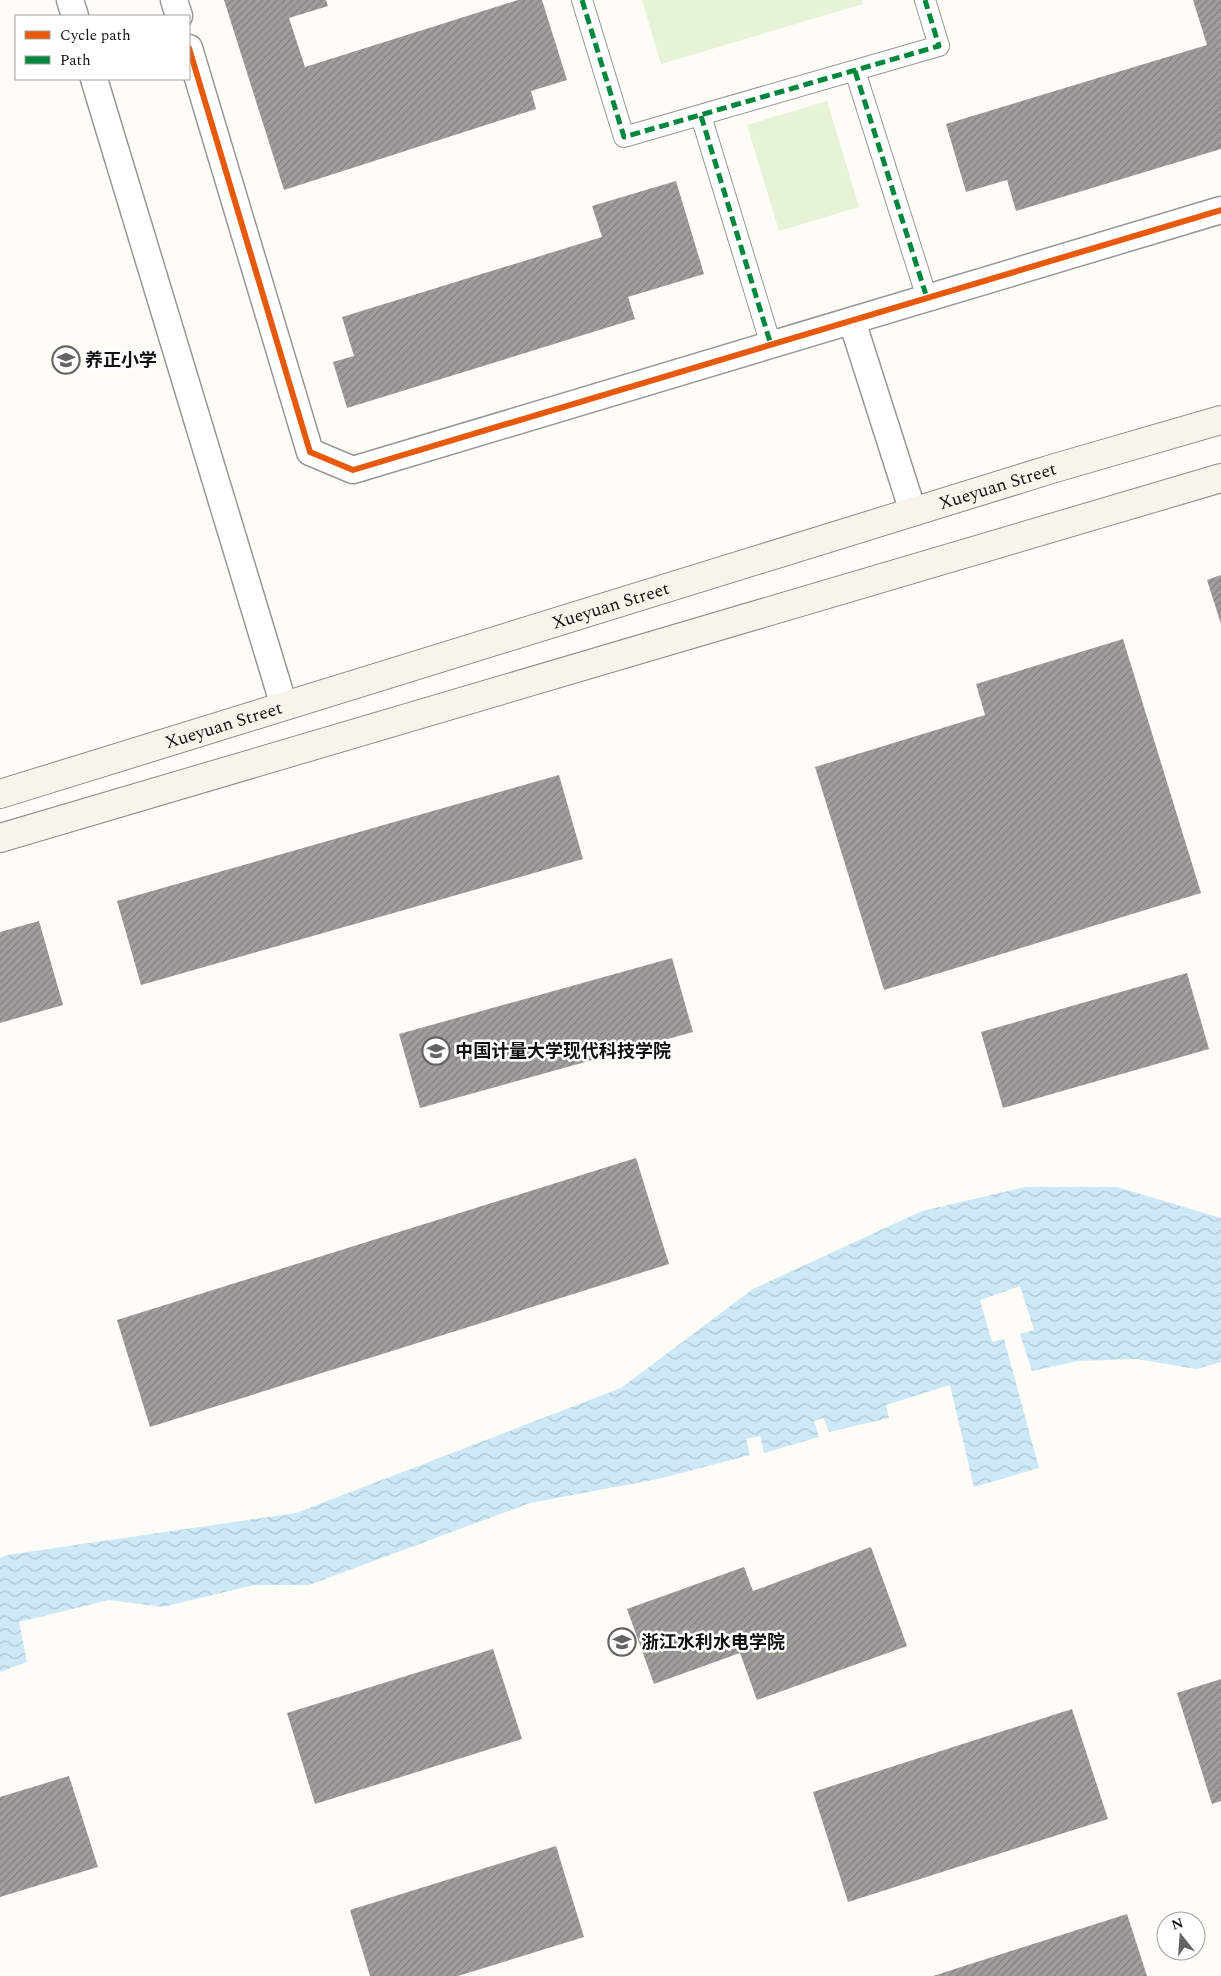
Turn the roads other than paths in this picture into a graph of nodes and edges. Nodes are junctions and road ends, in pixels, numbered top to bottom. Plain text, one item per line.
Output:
1 (70, 0) edge
2 (174, 0) edge
3 (582, 0) edge
4 (925, 0) edge
5 (75, 15) edge
6 (179, 15) edge
7 (190, 51) edge
8 (855, 71) junction
9 (94, 80) edge
10 (701, 116) junction
11 (1221, 210) edge
12 (927, 298) junction
13 (852, 321) junction
14 (771, 345) junction
15 (1221, 420) edge
16 (1221, 478) edge
17 (913, 512) junction
18 (284, 706) junction
19 (0, 794) edge
20 (0, 838) edge

1 - 5 street
2 - 6 street
3 - 10 street
4 - 8 street
7 - 14 street
8 - 10 street
8 - 12 street
9 - 18 street
10 - 14 street
11 - 12 street
12 - 13 street
13 - 14 street
13 - 17 street
15 - 17 main road, Xueyuan Street
16 - 20 main road
17 - 18 main road, Xueyuan Street
18 - 19 main road, Xueyuan Street

